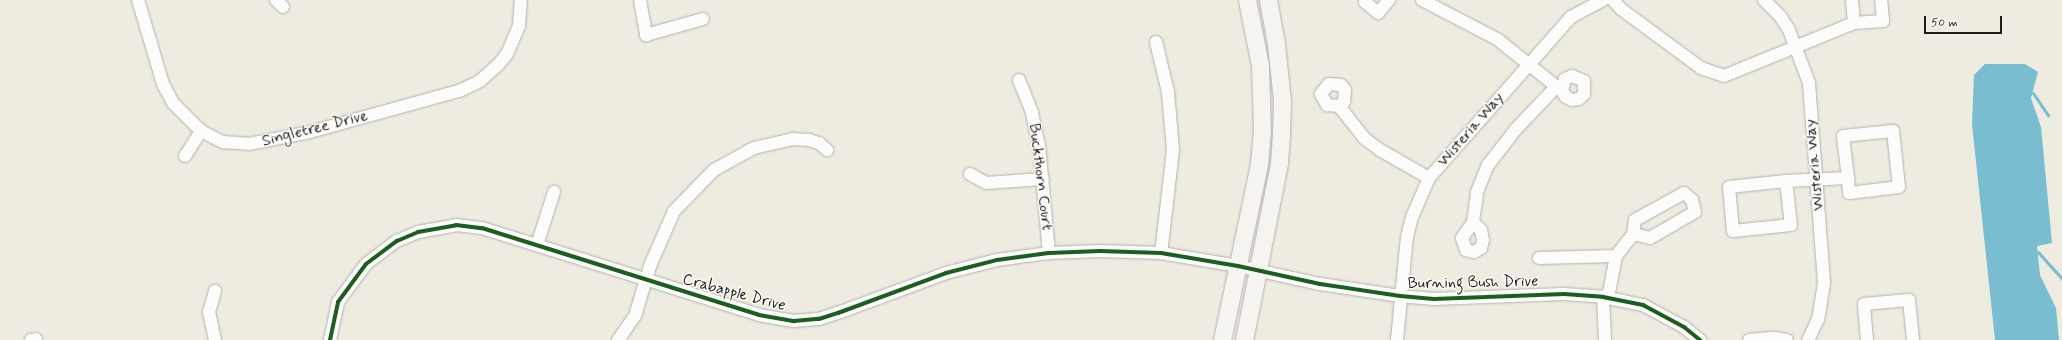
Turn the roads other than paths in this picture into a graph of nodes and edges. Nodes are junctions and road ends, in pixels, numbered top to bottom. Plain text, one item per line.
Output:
1 (138, 0) edge
2 (522, 0) edge
3 (640, 0) edge
4 (1248, 0) edge
5 (1268, 0) edge
6 (1367, 0) edge
7 (1389, 0) edge
8 (1422, 0) edge
9 (1603, 0) edge
10 (1613, 0) edge
11 (1764, 0) edge
12 (1852, 0) edge
13 (1881, 0) edge
14 (704, 19) dead end
15 (1854, 23) junction
16 (1156, 42) dead end
17 (1798, 48) junction
18 (1529, 64) junction
19 (1019, 80) dead end
20 (1339, 106) dead end
21 (201, 131) junction
22 (827, 150) dead end
23 (185, 156) dead end
24 (970, 174) dead end
25 (1428, 178) junction
26 (1848, 178) junction
27 (1043, 179) junction
28 (1786, 181) junction
29 (1817, 181) junction
30 (554, 192) dead end
31 (1473, 222) dead end
32 (1633, 234) junction
33 (537, 245) junction
34 (1049, 253) junction
35 (1161, 253) junction
36 (1616, 256) junction
37 (1540, 258) dead end
38 (1238, 266) junction
39 (1259, 270) junction
40 (647, 280) junction
41 (215, 291) dead end
42 (1400, 296) junction
43 (1606, 298) junction
44 (215, 340) edge
45 (330, 340) edge
46 (618, 340) edge
47 (1222, 340) edge
48 (1244, 340) edge
49 (1397, 340) edge
50 (1605, 340) edge
51 (1700, 340) edge
52 (1749, 340) edge
53 (1787, 340) edge
54 (1808, 340) edge
55 (1867, 340) edge
56 (1913, 340) edge

1 - 21 street, Singletree Drive
2 - 21 street, Singletree Drive
3 - 14 street
4 - 38 main road
5 - 39 main road
6 - 7 street
8 - 18 street
9 - 18 street, Wisteria Way
10 - 17 street
11 - 17 street, Wisteria Way
12 - 15 street
13 - 15 street
15 - 17 street
16 - 35 street
17 - 29 street, Wisteria Way
18 - 25 street, Wisteria Way
18 - 31 street
19 - 27 street, Buckthorn Court
20 - 25 street
21 - 23 street
22 - 40 street
24 - 27 street
25 - 42 street, Wisteria Way
26 - 26 street
26 - 29 street
27 - 34 street, Buckthorn Court
28 - 28 street
28 - 29 street
29 - 54 street, Wisteria Way
30 - 33 street
32 - 32 street
32 - 36 street
33 - 40 street, Crabapple Drive
33 - 45 street, Crabapple Drive
34 - 35 street, Crabapple Drive
34 - 40 street, Crabapple Drive
35 - 38 street, Crabapple Drive
36 - 37 street
36 - 43 street
38 - 39 street, Burning Bush Drive
38 - 47 main road
39 - 42 street, Burning Bush Drive
39 - 48 main road
40 - 46 street
41 - 44 street
42 - 43 street, Burning Bush Drive
42 - 49 street, Wisteria Way
43 - 50 street
43 - 51 street, Burning Bush Drive
52 - 53 street
55 - 56 street

